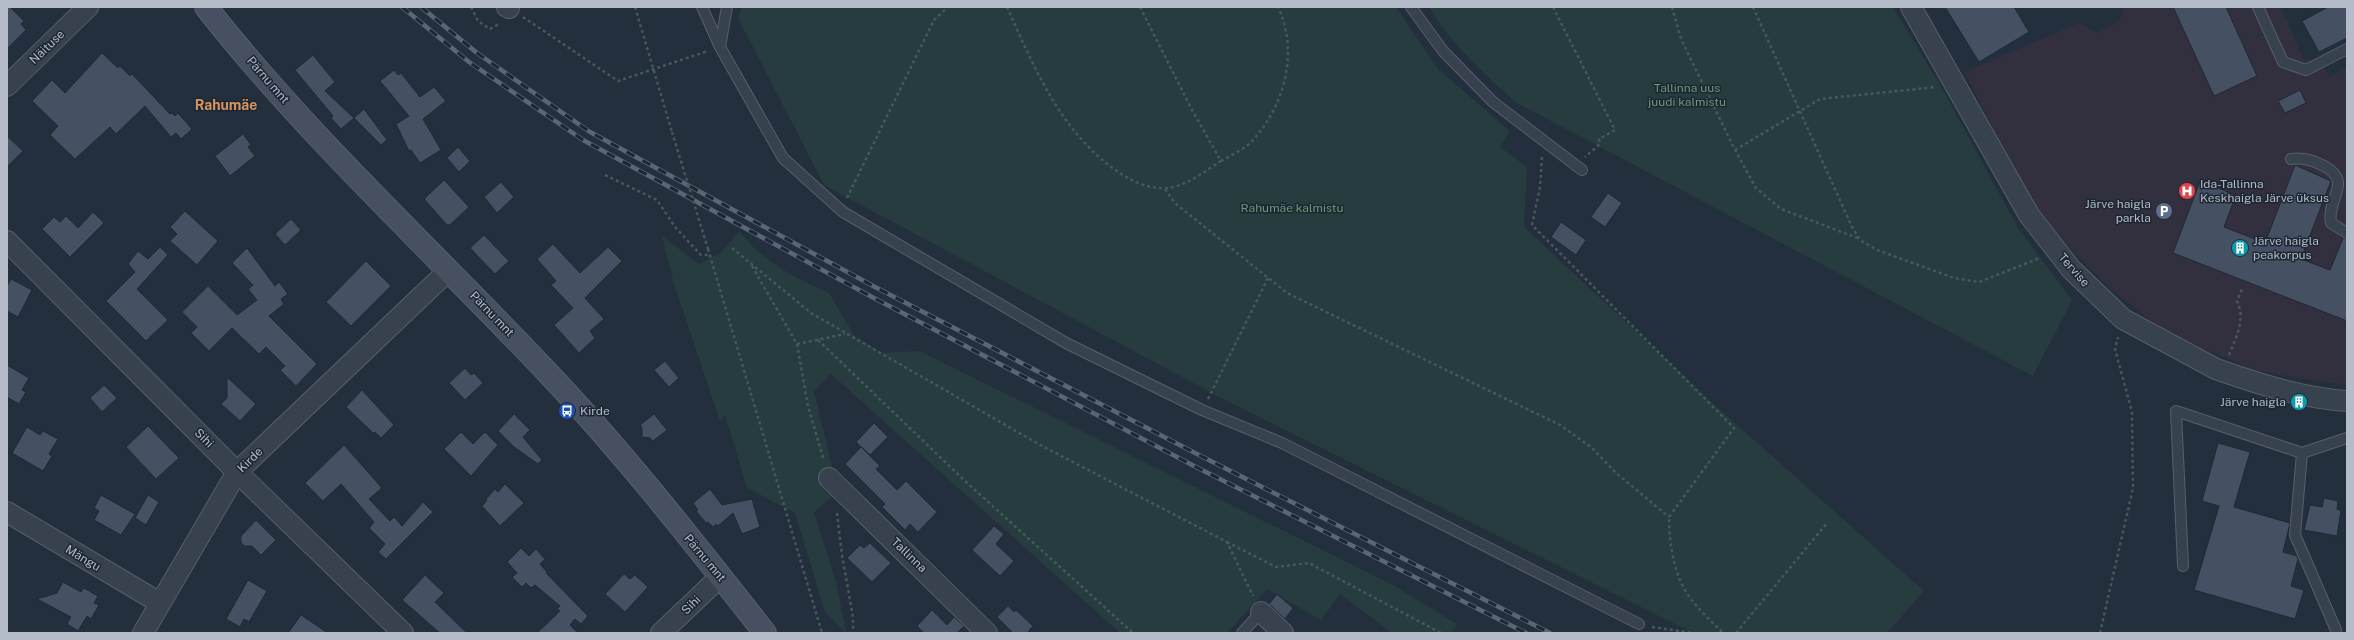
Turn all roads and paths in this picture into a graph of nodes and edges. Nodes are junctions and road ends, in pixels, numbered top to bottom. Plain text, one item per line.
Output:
1 (88, 7) edge
2 (206, 7) edge
3 (472, 7) edge
4 (635, 7) edge
5 (702, 7) edge
6 (727, 7) edge
7 (948, 7) edge
8 (1007, 7) edge
9 (1140, 7) edge
10 (1278, 7) edge
11 (1411, 7) edge
12 (1553, 7) edge
13 (1672, 7) edge
14 (1752, 7) edge
15 (1911, 7) edge
16 (2258, 7) edge
17 (508, 8) edge
18 (720, 47) junction
19 (2347, 49) edge
20 (692, 57) dead end
21 (654, 70) junction
22 (1956, 84) junction
23 (7, 86) edge
24 (1800, 112) junction
25 (1543, 140) junction
26 (1735, 150) junction
27 (1590, 153) dead end
28 (2291, 159) dead end
29 (1221, 161) junction
30 (1582, 170) dead end
31 (605, 175) dead end
32 (1165, 188) junction
33 (842, 212) junction
34 (2347, 233) edge
35 (1860, 240) junction
36 (7, 241) edge
37 (732, 248) dead end
38 (2057, 251) junction
39 (710, 255) junction
40 (752, 264) junction
41 (449, 270) junction
42 (1268, 278) junction
43 (2242, 289) dead end
44 (2123, 319) junction
45 (846, 334) junction
46 (818, 340) junction
47 (797, 344) junction
48 (2236, 358) dead end
49 (2347, 402) edge
50 (1202, 410) junction
51 (2347, 438) edge
52 (2302, 453) junction
53 (237, 472) junction
54 (829, 478) joint
55 (836, 506) dead end
56 (7, 512) edge
57 (1669, 517) junction
58 (1827, 523) dead end
59 (1227, 542) junction
60 (2183, 566) dead end
61 (721, 576) junction
62 (160, 603) junction
63 (1261, 612) junction
64 (1639, 624) joint
65 (2336, 630) dead end
66 (143, 633) edge
67 (403, 633) edge
68 (661, 633) edge
69 (765, 633) edge
70 (822, 633) edge
71 (853, 633) edge
72 (987, 633) edge
73 (1133, 633) edge
74 (1242, 633) edge
75 (1283, 633) edge
76 (1441, 633) edge
77 (1693, 633) edge
78 (1723, 633) edge
79 (1736, 633) edge
80 (2100, 633) edge

1 - 23 street, Näituse
2 - 41 main road, Pärnu mnt
3 - 17 path
4 - 21 path
5 - 18 lane
6 - 18 lane
7 - 33 path
8 - 32 path
9 - 29 path
10 - 29 path
11 - 25 lane
12 - 27 path
13 - 26 path
14 - 24 path
15 - 22 street, Tervise
16 - 19 lane
17 - 21 path
18 - 33 lane
20 - 21 path
21 - 39 path, bridge
22 - 24 path
22 - 38 street, Tervise
24 - 26 path
24 - 35 path
25 - 30 lane
25 - 57 path
26 - 35 path
28 - 34 lane
29 - 32 path
31 - 39 path
32 - 42 path
33 - 50 lane
35 - 38 path
36 - 53 street, Sihi
37 - 40 path
38 - 44 street, Tervise
39 - 70 path
40 - 45 path
40 - 47 path
41 - 53 street, Kirde
41 - 61 main road, Pärnu mnt
42 - 50 path
42 - 57 path
43 - 48 path
44 - 49 street, Tervise
44 - 80 path
45 - 46 path
45 - 59 path
46 - 47 path
46 - 73 path
47 - 54 path
50 - 64 lane
51 - 52 lane
52 - 60 lane
52 - 65 lane
53 - 62 street, Kirde
53 - 67 street, Sihi
54 - 72 street, Tallinna
55 - 71 path
56 - 62 street, Mängu
57 - 78 path
58 - 79 path
59 - 63 path
59 - 76 path
61 - 68 street, Sihi
61 - 69 main road, Pärnu mnt
62 - 66 street, Kirde
63 - 74 lane
63 - 75 street
64 - 77 path

